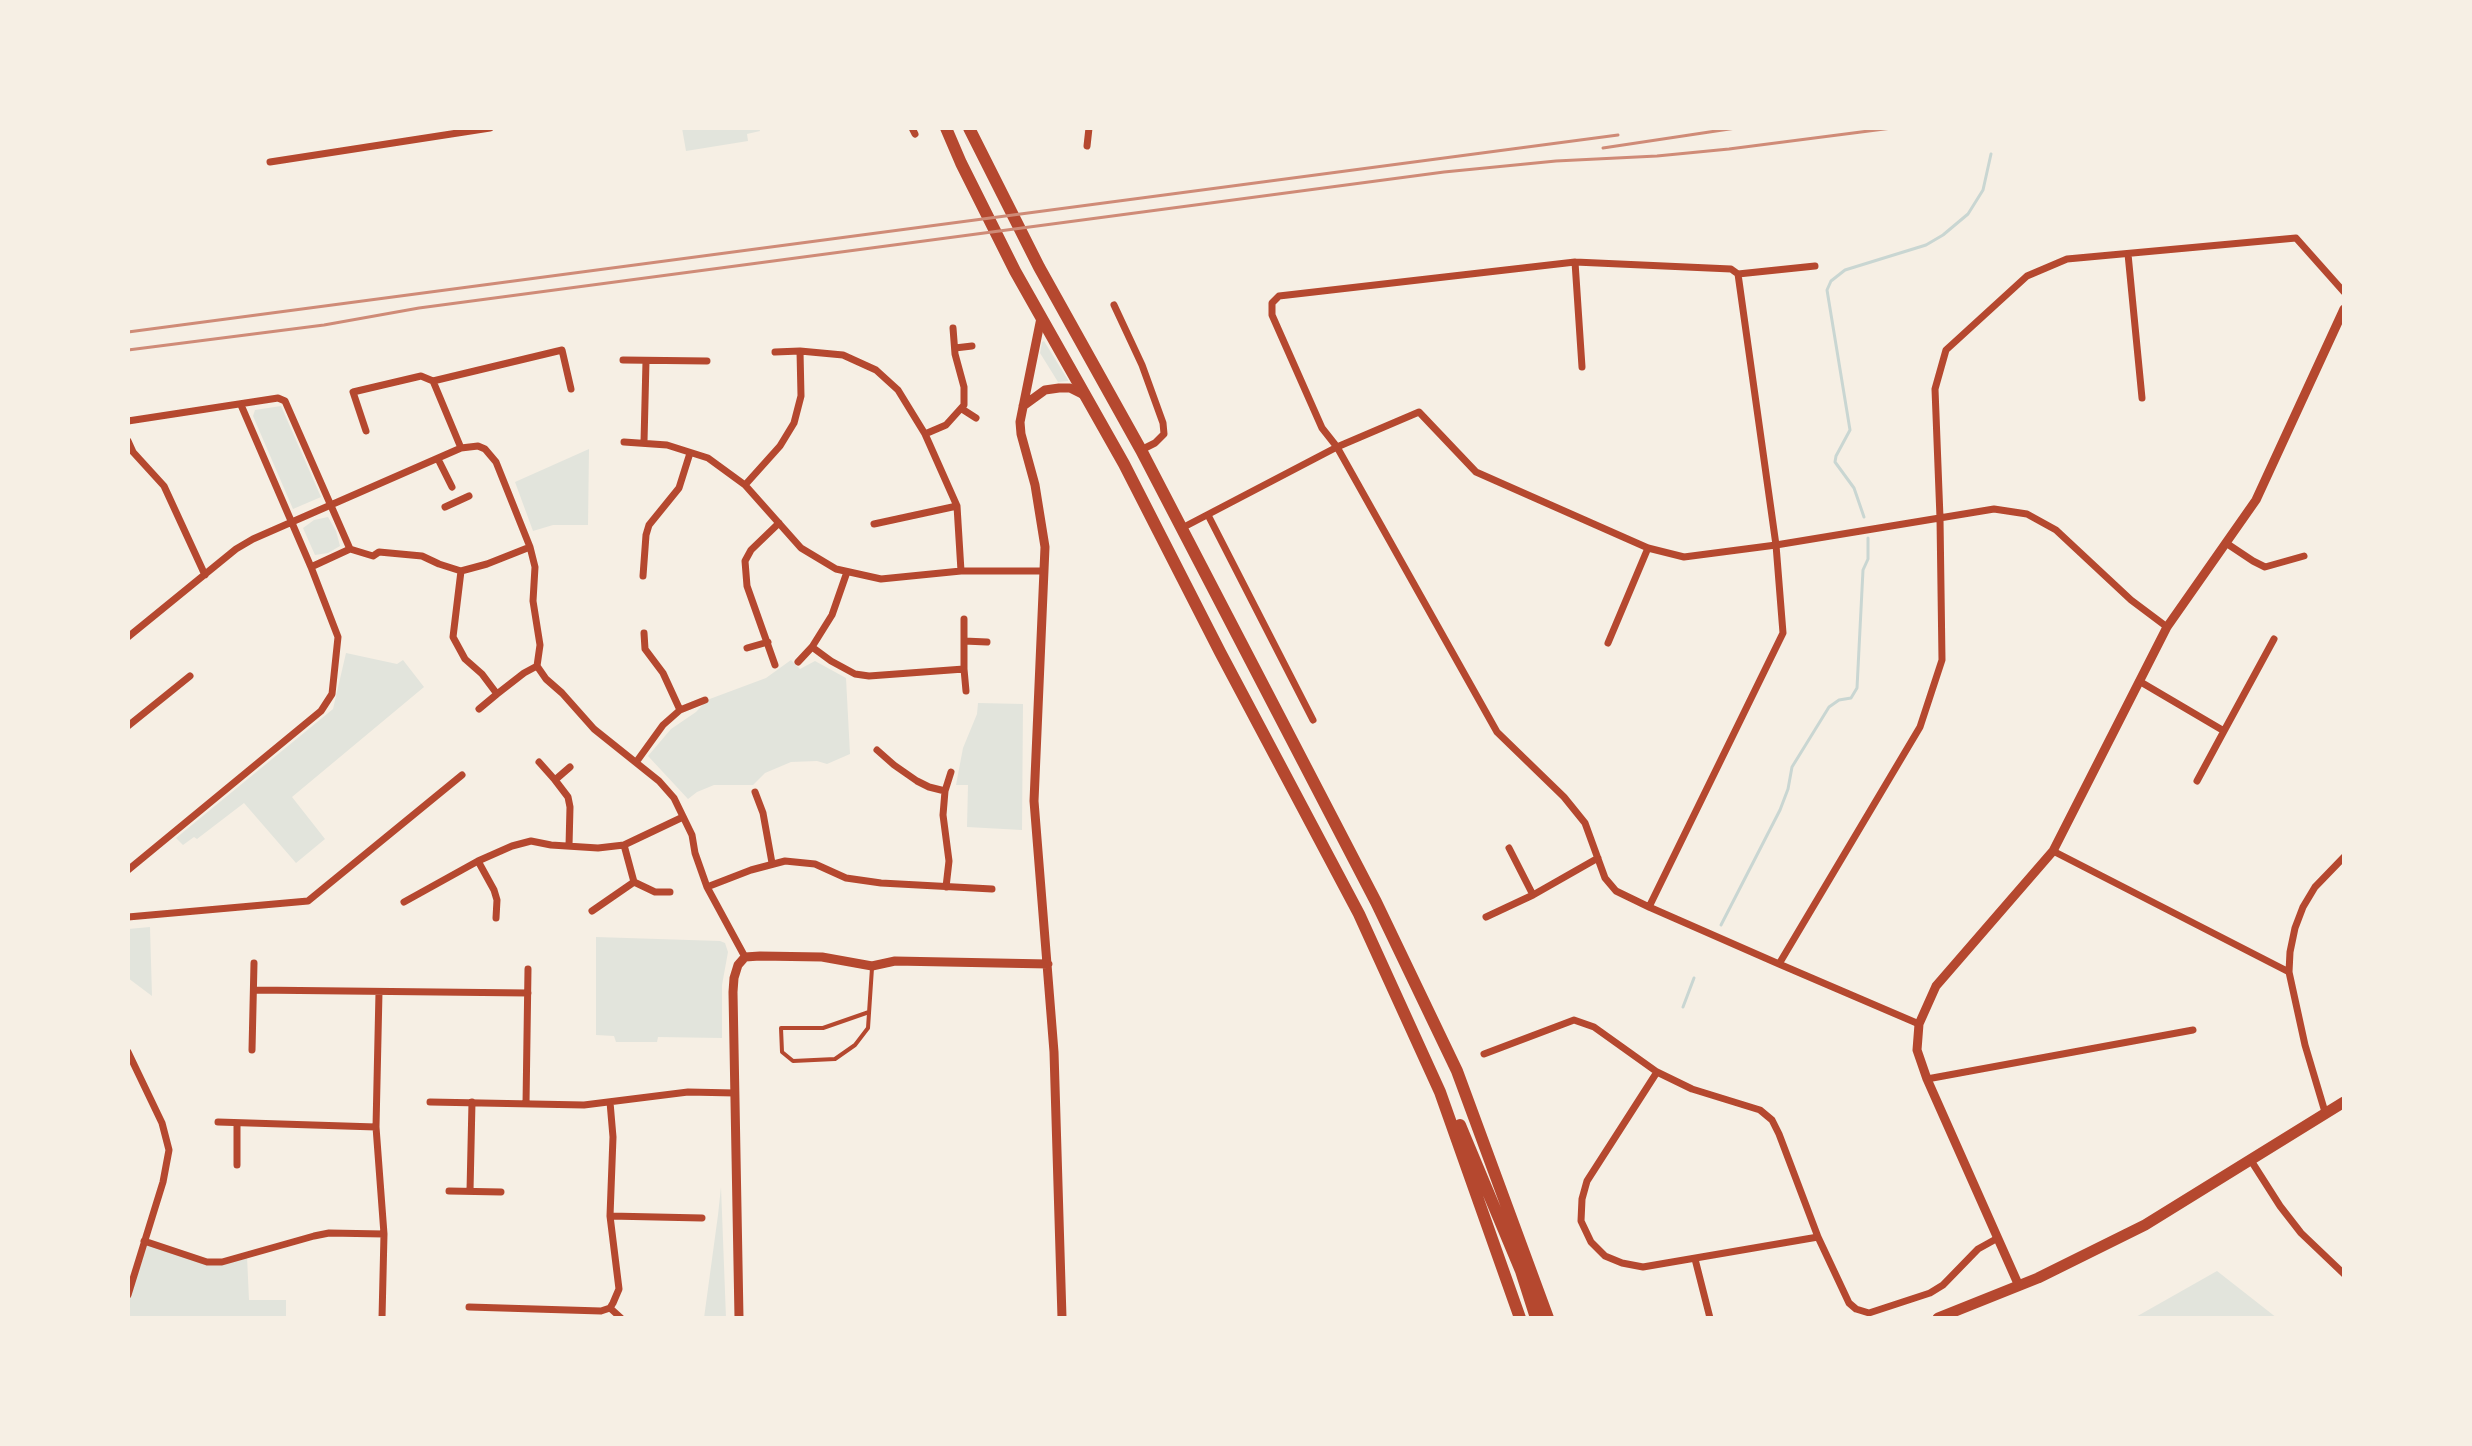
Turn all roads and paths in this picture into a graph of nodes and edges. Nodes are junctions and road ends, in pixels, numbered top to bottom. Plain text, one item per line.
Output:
1 (490, 128) edge
2 (946, 128) edge
3 (969, 128) edge
4 (1089, 128) edge
5 (1087, 146) dead end
6 (270, 162) dead end
7 (2128, 254) junction
8 (1575, 262) junction
9 (1815, 266) dead end
10 (1738, 274) junction
11 (2344, 292) edge
12 (1114, 305) dead end
13 (2344, 309) edge
14 (1041, 318) junction
15 (953, 328) dead end
16 (972, 346) dead end
17 (955, 348) junction
18 (800, 351) junction
19 (775, 352) dead end
20 (623, 360) dead end
21 (646, 361) junction
22 (707, 361) dead end
23 (1582, 367) dead end
24 (433, 381) junction
25 (571, 389) dead end
26 (1086, 396) junction
27 (2142, 398) dead end
28 (241, 405) junction
29 (1023, 406) junction
30 (962, 409) junction
31 (976, 418) dead end
32 (128, 421) edge
33 (366, 431) dead end
34 (925, 434) junction
35 (128, 441) edge
36 (624, 442) dead end
37 (644, 442) junction
38 (1337, 447) junction
39 (461, 448) junction
40 (1141, 450) junction
41 (690, 453) junction
42 (438, 459) junction
43 (745, 485) junction
44 (452, 487) dead end
45 (469, 496) dead end
46 (332, 505) junction
47 (957, 506) junction
48 (445, 507) dead end
49 (1208, 515) junction
50 (1940, 518) junction
51 (292, 523) junction
52 (779, 523) junction
53 (874, 524) dead end
54 (1182, 528) junction
55 (2226, 543) junction
56 (1776, 545) junction
57 (530, 547) junction
58 (1648, 548) junction
59 (350, 549) junction
60 (2304, 556) dead end
61 (311, 567) junction
62 (461, 571) junction
63 (961, 571) junction
64 (1044, 571) junction
65 (847, 572) junction
66 (205, 575) junction
67 (643, 576) dead end
68 (964, 619) dead end
69 (128, 623) edge
70 (2167, 627) junction
71 (644, 633) dead end
72 (132, 634) edge
73 (2274, 639) dead end
74 (964, 641) junction
75 (768, 642) junction
76 (987, 642) dead end
77 (1608, 643) dead end
78 (812, 647) junction
79 (747, 648) dead end
80 (798, 662) dead end
81 (775, 665) dead end
82 (537, 666) junction
83 (964, 669) junction
84 (190, 676) dead end
85 (2139, 681) junction
86 (966, 691) dead end
87 (497, 694) junction
88 (705, 700) dead end
89 (479, 709) dead end
90 (680, 710) junction
91 (1313, 720) dead end
92 (128, 726) edge
93 (2224, 731) junction
94 (877, 750) dead end
95 (637, 761) junction
96 (539, 762) dead end
97 (570, 767) dead end
98 (951, 772) dead end
99 (462, 775) dead end
100 (555, 780) junction
101 (2197, 781) dead end
102 (945, 791) junction
103 (755, 792) dead end
104 (683, 817) junction
105 (624, 845) junction
106 (569, 846) junction
107 (1509, 848) dead end
108 (2053, 851) junction
109 (2344, 857) edge
110 (1598, 858) junction
111 (478, 861) junction
112 (772, 863) junction
113 (128, 870) edge
114 (634, 882) junction
115 (707, 887) junction
116 (946, 887) junction
117 (992, 889) dead end
118 (670, 892) dead end
119 (1533, 895) junction
120 (404, 902) dead end
121 (1649, 907) junction
122 (592, 911) dead end
123 (128, 917) edge
124 (1486, 917) dead end
125 (496, 918) dead end
126 (745, 957) junction
127 (254, 963) dead end
128 (1048, 964) junction
129 (1779, 964) junction
130 (872, 966) junction
131 (528, 969) dead end
132 (2289, 972) junction
133 (254, 990) junction
134 (379, 992) junction
135 (528, 993) junction
136 (869, 1012) junction
137 (1919, 1024) junction
138 (2193, 1030) dead end
139 (252, 1050) dead end
140 (128, 1052) edge
141 (1484, 1054) dead end
142 (1457, 1071) junction
143 (1657, 1072) junction
144 (1927, 1079) junction
145 (1440, 1092) junction
146 (735, 1093) junction
147 (430, 1102) dead end
148 (472, 1102) junction
149 (610, 1102) junction
150 (2344, 1102) edge
151 (526, 1104) junction
152 (2325, 1112) junction
153 (218, 1122) dead end
154 (237, 1123) junction
155 (376, 1127) junction
156 (2250, 1159) junction
157 (237, 1165) dead end
158 (449, 1191) dead end
159 (470, 1191) junction
160 (501, 1192) dead end
161 (1499, 1215) junction
162 (610, 1216) junction
163 (702, 1218) dead end
164 (384, 1234) junction
165 (1818, 1237) junction
166 (1996, 1239) junction
167 (144, 1241) junction
168 (1695, 1259) junction
169 (2344, 1274) edge
170 (2019, 1286) junction
171 (128, 1295) edge
172 (469, 1307) dead end
173 (610, 1308) junction
174 (496, 1309) junction
175 (1545, 1316) edge
176 (382, 1318) edge
177 (495, 1318) edge
178 (621, 1318) edge
179 (739, 1318) edge
180 (1062, 1318) edge
181 (1520, 1318) edge
182 (1710, 1318) edge
183 (1938, 1318) edge

1 - 6 street
2 - 14 highway
3 - 40 highway
4 - 5 street
7 - 11 street
7 - 27 street
7 - 50 street
8 - 10 street
8 - 23 street
8 - 38 street
9 - 10 street
10 - 56 street
12 - 40 street
13 - 55 street
14 - 26 highway
14 - 29 street
15 - 17 street
16 - 17 street
17 - 30 street
18 - 19 street
18 - 34 street
18 - 43 street
20 - 21 street
21 - 22 street
21 - 37 street
24 - 25 street
24 - 33 street
24 - 39 street
26 - 29 street
26 - 145 highway
28 - 32 street
28 - 46 street
28 - 51 street
29 - 64 street
30 - 31 street
30 - 34 street
34 - 47 street
35 - 66 street
36 - 37 street
37 - 41 street
38 - 49 street
38 - 58 street
38 - 110 street
39 - 42 street
39 - 57 street
40 - 54 highway
41 - 43 street
41 - 67 street
42 - 44 street
42 - 46 street
43 - 52 street
45 - 48 street
46 - 51 street
46 - 59 street
47 - 53 street
47 - 63 street
49 - 54 street
49 - 91 street
50 - 56 street
50 - 70 street
50 - 129 street
51 - 61 street
51 - 66 street
52 - 65 street
52 - 75 street
54 - 142 highway
55 - 60 street
55 - 70 street
56 - 58 street
56 - 121 street
57 - 62 street
57 - 82 street
58 - 77 street
59 - 61 street
59 - 62 street
61 - 113 street
62 - 87 street
63 - 64 street
63 - 65 street
64 - 128 street
65 - 78 street
66 - 72 street
68 - 74 street
69 - 72 street
70 - 85 street
71 - 90 street
73 - 93 street
74 - 76 street
74 - 83 street
75 - 79 street
75 - 81 street
78 - 80 street
78 - 83 street
82 - 87 street
82 - 95 street
83 - 86 street
84 - 92 street
85 - 93 street
85 - 108 street
87 - 89 street
88 - 90 street
90 - 95 street
93 - 101 street
94 - 102 street
95 - 104 street
96 - 100 street
97 - 100 street
98 - 102 street
99 - 123 street
100 - 106 street
102 - 116 street
103 - 112 street
104 - 105 street
104 - 115 street
105 - 106 street
105 - 114 street
106 - 111 street
107 - 119 street
108 - 132 street
108 - 137 street
109 - 132 street
110 - 119 street
110 - 121 street
111 - 120 street
111 - 125 street
112 - 115 street
112 - 116 street
114 - 118 street
114 - 122 street
115 - 126 street
116 - 117 street
119 - 124 street
121 - 129 street
126 - 130 street
126 - 146 street
127 - 133 street
128 - 130 street
128 - 180 street
129 - 137 street
130 - 136 lane
131 - 135 street
132 - 152 street
133 - 134 street
133 - 139 street
134 - 135 street
134 - 155 street
135 - 151 street
136 - 136 lane
137 - 144 street
138 - 144 street
140 - 167 street
141 - 143 street
142 - 161 highway
142 - 175 highway
143 - 165 street
143 - 168 street
144 - 166 street
145 - 161 highway
145 - 181 highway
146 - 149 street
146 - 179 street
147 - 148 street
148 - 151 street
148 - 159 street
149 - 151 street
149 - 162 street
150 - 152 main road
152 - 156 main road
153 - 154 street
154 - 155 street
154 - 157 street
155 - 164 street
156 - 169 street
156 - 170 main road
158 - 159 street
159 - 160 street
161 - 175 highway
162 - 163 street
162 - 173 street
164 - 167 street
164 - 176 street
165 - 166 street
165 - 168 street
166 - 170 street
167 - 171 street
168 - 182 street
170 - 183 main road
172 - 174 street
173 - 174 street
173 - 178 street
174 - 177 street

